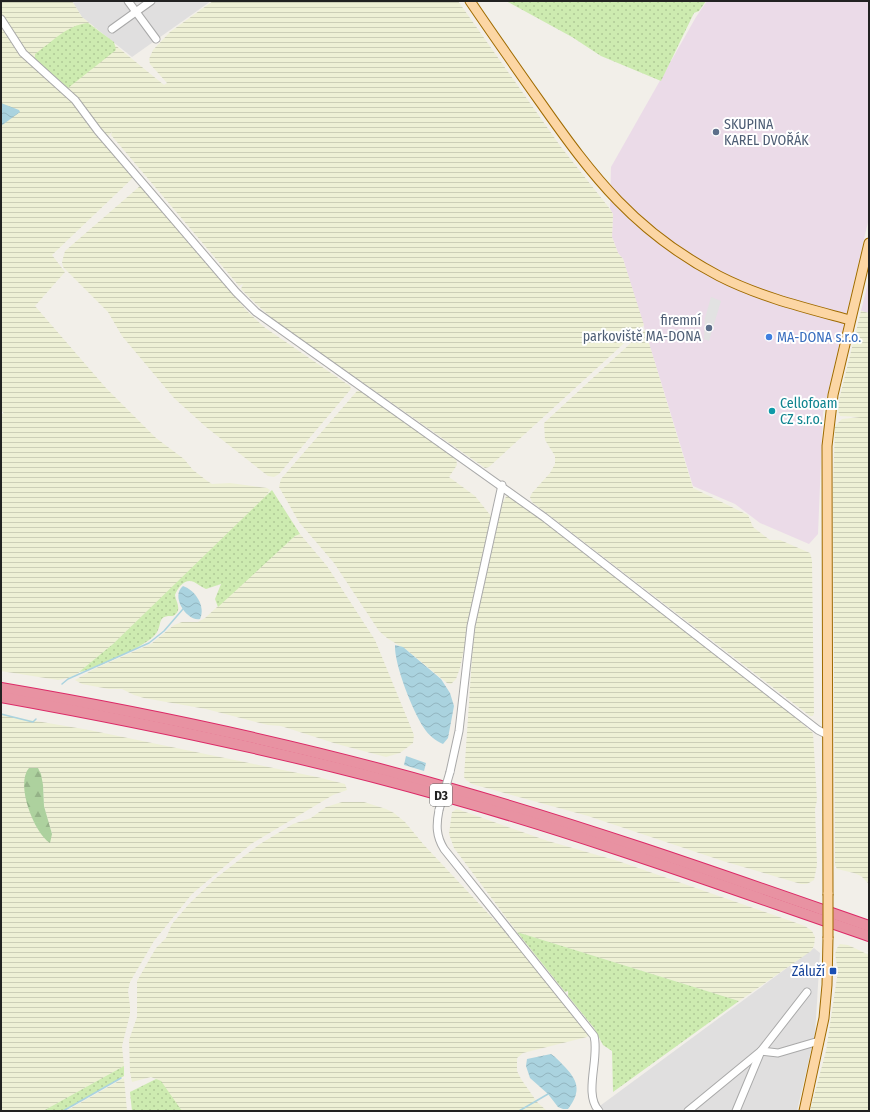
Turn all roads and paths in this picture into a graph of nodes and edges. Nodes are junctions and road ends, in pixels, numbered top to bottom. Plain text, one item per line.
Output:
1 (128, 1) edge
2 (151, 1) edge
3 (470, 1) edge
4 (136, 12) junction
5 (1, 19) edge
6 (112, 29) dead end
7 (156, 39) dead end
8 (869, 243) edge
9 (850, 320) junction
10 (502, 486) junction
11 (1, 688) edge
12 (1, 697) edge
13 (828, 735) junction
14 (869, 926) edge
15 (869, 936) edge
16 (807, 992) dead end
17 (819, 1041) junction
18 (761, 1051) junction
19 (599, 1111) edge
20 (688, 1111) edge
21 (736, 1111) edge
22 (804, 1111) edge

1 - 4 street
2 - 4 street
3 - 9 main road
4 - 6 street
4 - 7 street
5 - 10 street
8 - 9 main road
9 - 13 main road
10 - 13 street
10 - 19 street, bridge
11 - 14 highway, D3
12 - 15 highway, D3
13 - 17 main road, bridge
16 - 18 street
17 - 18 street
17 - 22 main road
18 - 20 street
18 - 21 street

